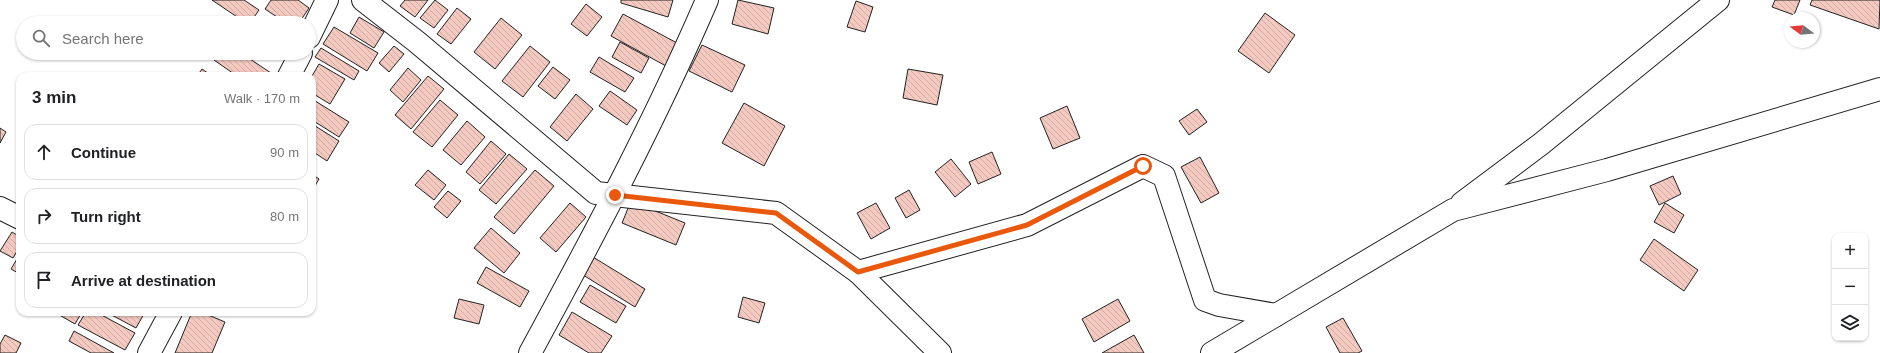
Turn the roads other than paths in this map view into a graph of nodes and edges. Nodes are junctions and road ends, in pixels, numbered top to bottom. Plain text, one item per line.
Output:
1 (327, 0) edge
2 (363, 0) edge
3 (707, 0) edge
4 (1718, 0) edge
5 (316, 23) edge
6 (297, 60) edge
7 (291, 72) edge
8 (1880, 89) edge
9 (615, 195) junction
10 (0, 208) edge
11 (1453, 210) junction
12 (16, 216) edge
13 (858, 272) junction
14 (1276, 315) junction
15 (169, 316) edge
16 (149, 353) edge
17 (530, 353) edge
18 (940, 353) edge
19 (1212, 353) edge

1 - 5 street
2 - 9 street
3 - 9 street
4 - 11 street
6 - 7 street
8 - 11 street
9 - 13 street
9 - 17 street
10 - 12 street
11 - 14 street
13 - 14 street
13 - 18 street
14 - 19 street
15 - 16 street

